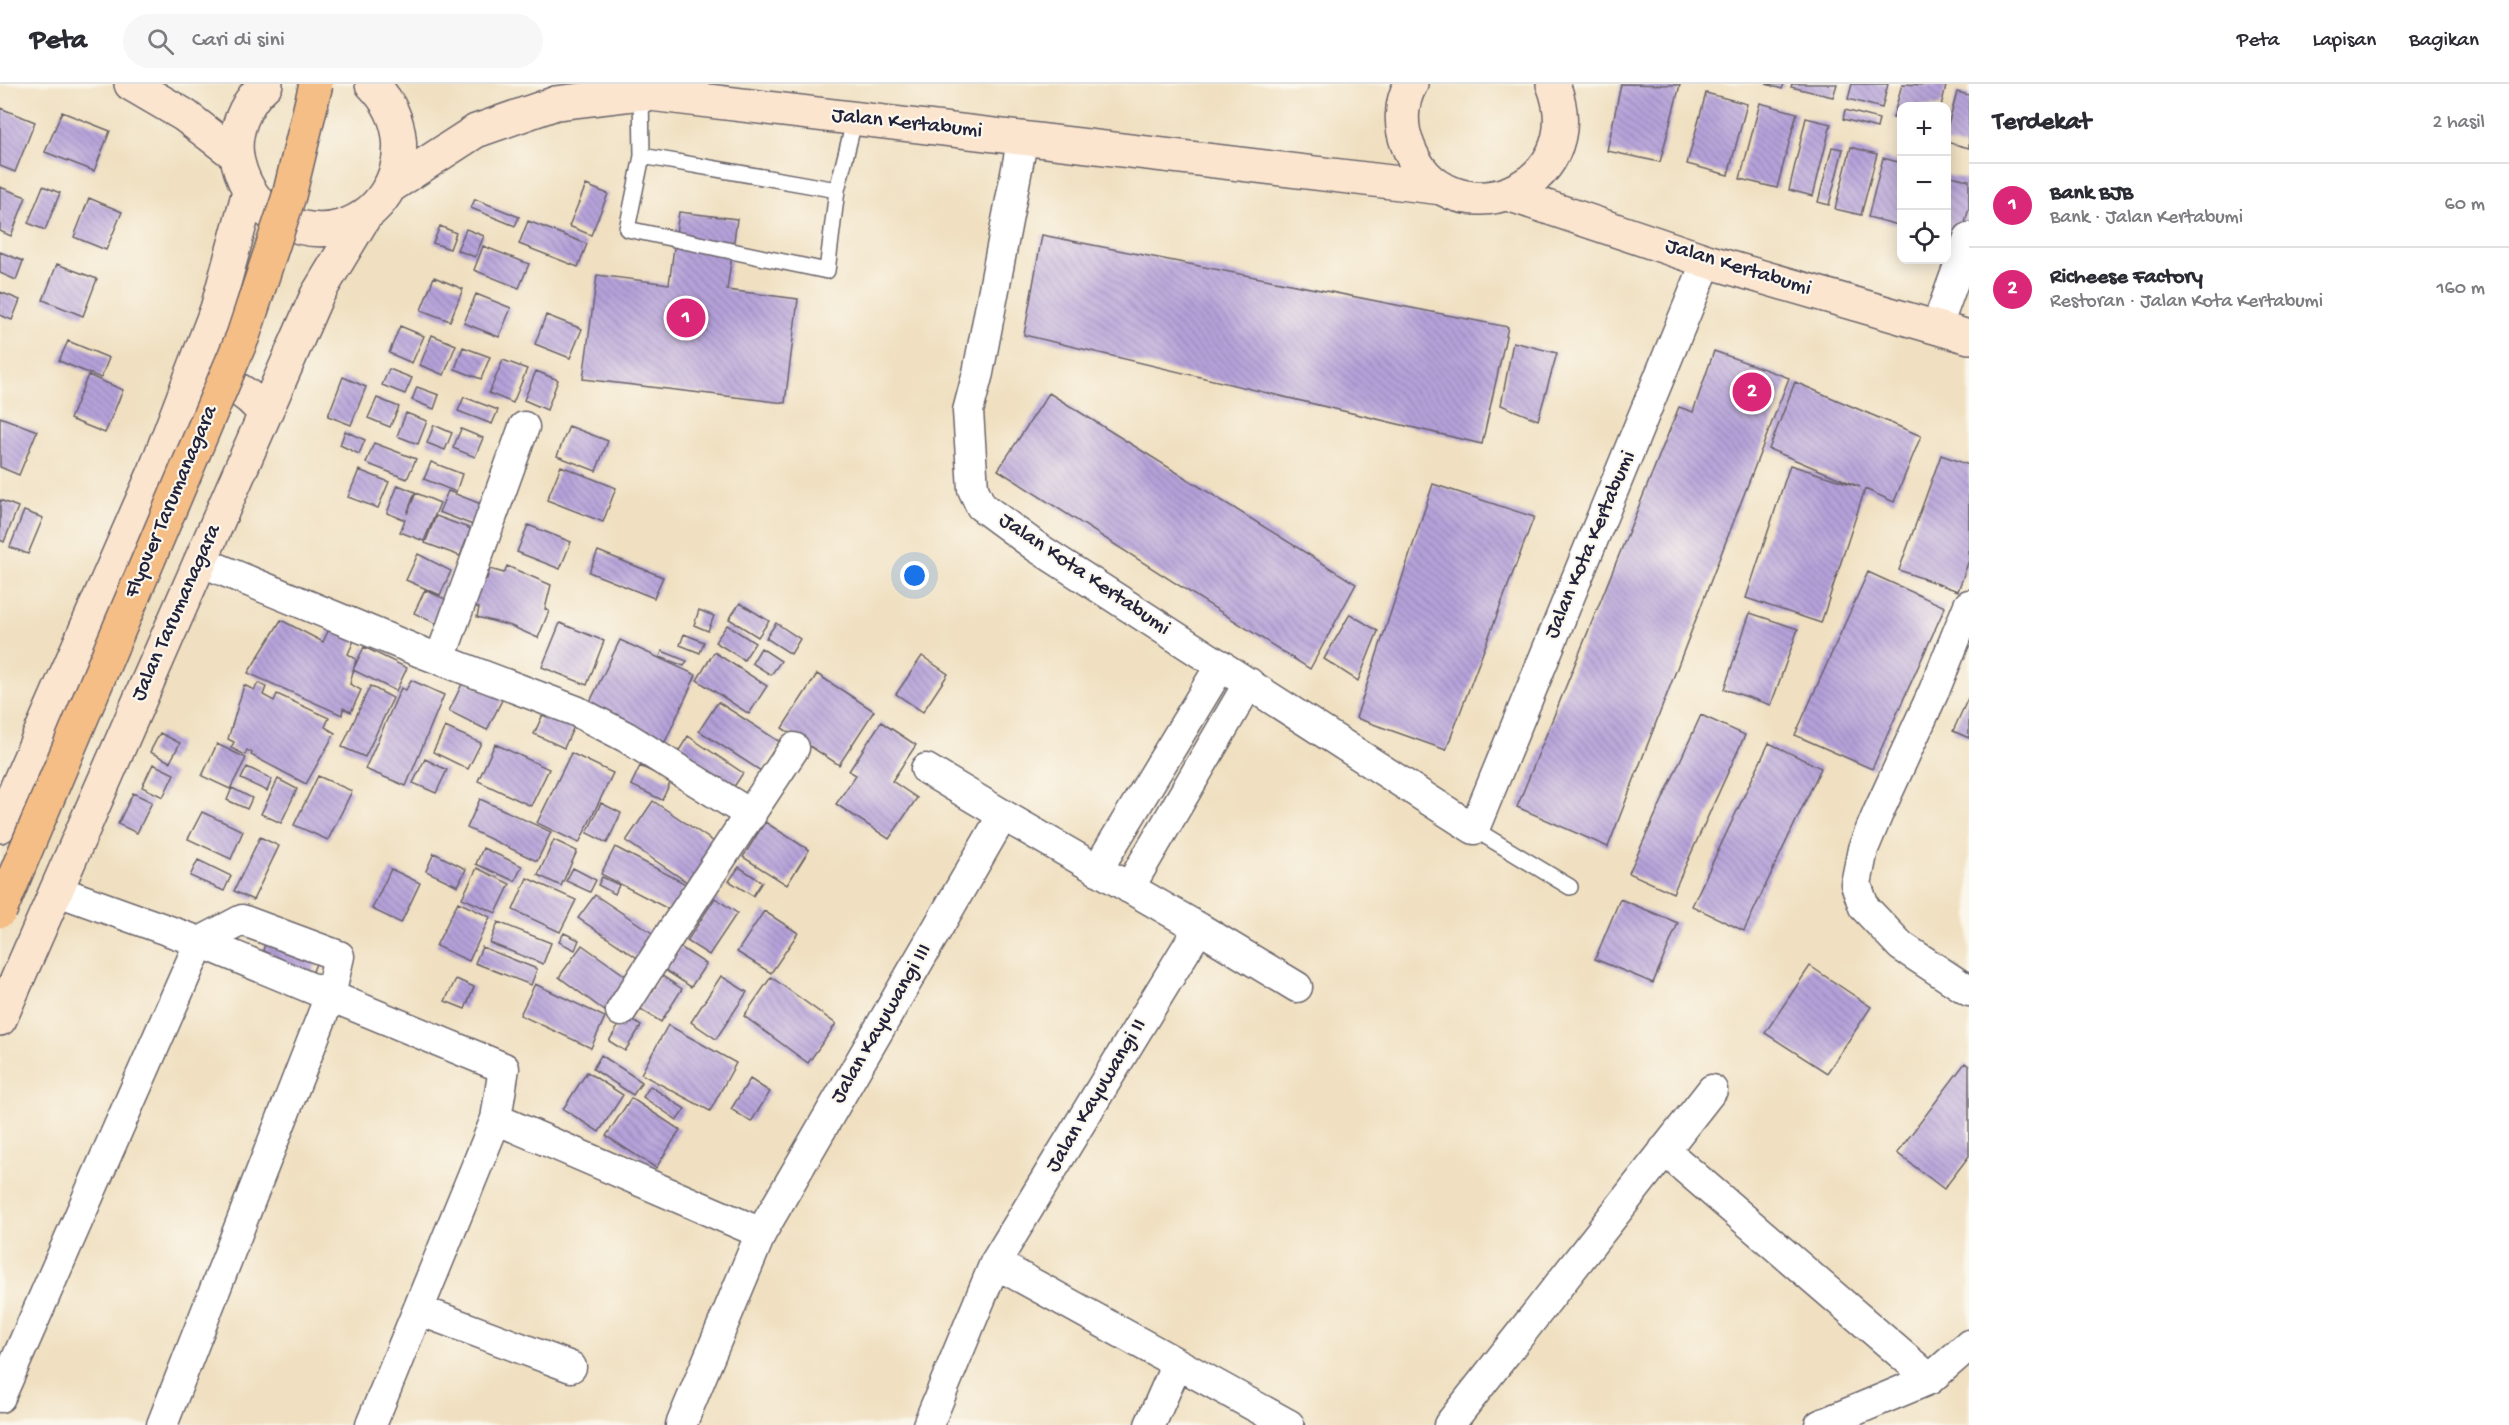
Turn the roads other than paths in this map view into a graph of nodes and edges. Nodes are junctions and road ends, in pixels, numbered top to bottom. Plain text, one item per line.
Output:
1 (131, 84) edge
2 (266, 84) edge
3 (316, 84) edge
4 (372, 84) edge
5 (1411, 84) edge
6 (1561, 90) edge
7 (641, 93) junction
8 (855, 118) junction
9 (1023, 137) junction
10 (236, 155) junction
11 (642, 156) junction
12 (391, 186) junction
13 (1442, 188) junction
14 (249, 190) junction
15 (837, 190) junction
16 (1508, 194) junction
17 (366, 214) junction
18 (1969, 238) edge
19 (1707, 261) junction
20 (1937, 326) junction
21 (1969, 337) edge
22 (186, 390) junction
23 (264, 413) junction
24 (524, 427) dead end
25 (200, 561) junction
26 (1969, 605) edge
27 (440, 659) junction
28 (1221, 665) junction
29 (1249, 684) junction
30 (794, 748) dead end
31 (926, 769) dead end
32 (751, 815) junction
33 (1003, 815) junction
34 (0, 826) edge
35 (1474, 829) junction
36 (1097, 870) junction
37 (1570, 887) dead end
38 (1129, 888) junction
39 (55, 890) junction
40 (0, 910) edge
41 (1199, 928) junction
42 (200, 942) junction
43 (1297, 987) dead end
44 (1969, 991) edge
45 (330, 996) junction
46 (621, 1011) dead end
47 (0, 1019) edge
48 (1712, 1090) dead end
49 (496, 1119) junction
50 (1664, 1150) junction
51 (761, 1233) junction
52 (996, 1263) junction
53 (418, 1310) junction
54 (1969, 1345) edge
55 (1177, 1364) junction
56 (571, 1367) dead end
57 (1930, 1379) junction
58 (0, 1397) edge
59 (170, 1423) edge
60 (371, 1425) edge
61 (681, 1425) edge
62 (927, 1425) edge
63 (1150, 1425) edge
64 (1289, 1425) edge
65 (1449, 1425) edge
66 (1820, 1425) edge

1 - 10 main road
2 - 10 main road
3 - 40 main road, Flyover Tarumanagara, bridge
4 - 12 main road
5 - 13 main road
6 - 16 main road
7 - 8 main road, Jalan Kertabumi
7 - 11 lane
7 - 12 main road, Jalan Kertabumi
8 - 9 main road, Jalan Kertabumi
8 - 15 lane
9 - 13 main road, Jalan Kertabumi
9 - 28 street, Jalan Kota Kertabumi
10 - 14 main road
11 - 15 lane
11 - 15 lane
12 - 17 main road
13 - 16 main road
14 - 17 main road
14 - 22 main road
16 - 19 main road, Jalan Kertabumi
17 - 23 main road, Jalan Tarumanagara
18 - 20 street
19 - 20 main road, Jalan Kertabumi
19 - 35 street, Jalan Kota Kertabumi
20 - 21 main road, Jalan Kertabumi
22 - 23 main road
22 - 34 main road
23 - 25 main road, Jalan Tarumanagara
24 - 27 street
25 - 27 street
25 - 39 main road, Jalan Tarumanagara
26 - 44 street
27 - 32 street
28 - 29 street, Jalan Kota Kertabumi
28 - 36 street
29 - 35 street, Jalan Kota Kertabumi
29 - 38 street
30 - 32 street
31 - 33 street
32 - 46 street
33 - 36 street
33 - 51 street, Jalan Kayuwangi III
35 - 37 lane, Jalan Kota Kertabumi
36 - 38 street
38 - 41 street
39 - 42 street
39 - 47 main road, Jalan Tarumanagara
41 - 43 street
41 - 52 street, Jalan Kayuwangi II
42 - 45 street
42 - 45 street
42 - 58 street
45 - 49 street
45 - 59 street
48 - 50 street
49 - 51 street
49 - 53 street
50 - 57 street
50 - 65 street
51 - 61 street, Jalan Kayuwangi III
52 - 55 street
52 - 62 street, Jalan Kayuwangi II
53 - 56 street
53 - 60 street
54 - 57 street
55 - 63 street
55 - 64 street
57 - 66 street

